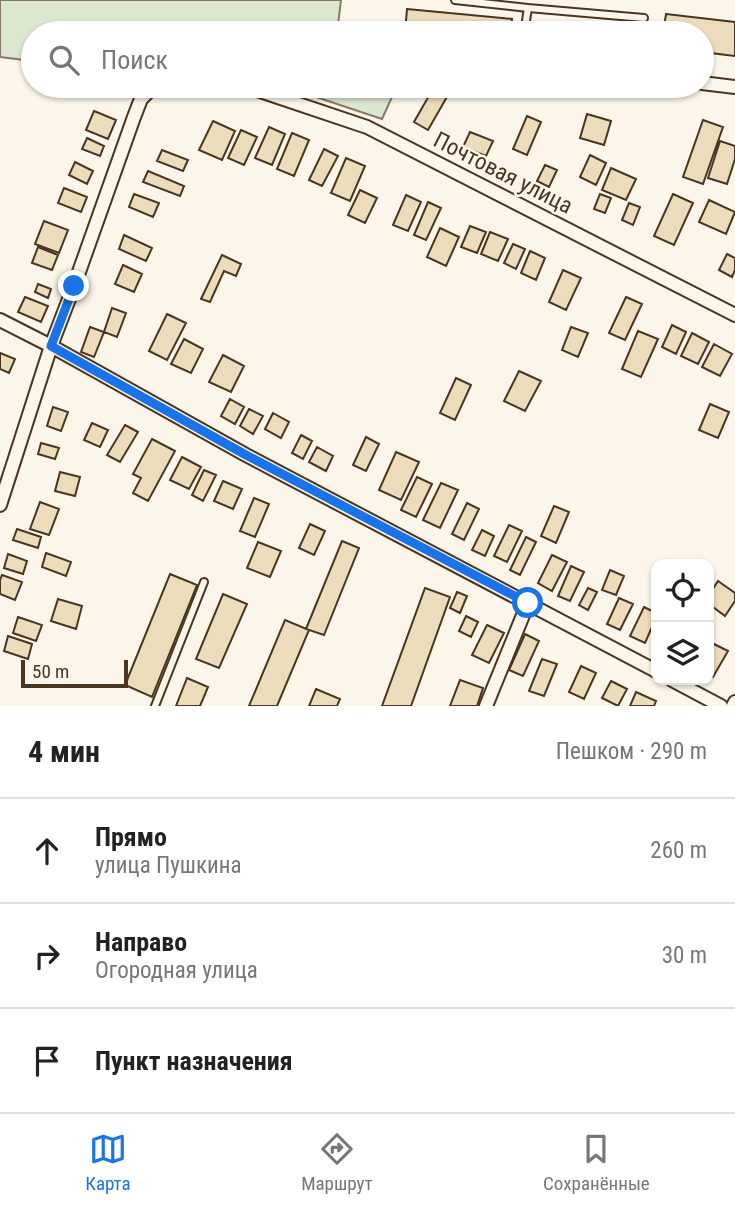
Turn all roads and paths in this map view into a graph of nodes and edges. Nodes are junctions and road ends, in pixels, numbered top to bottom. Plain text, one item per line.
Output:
1 (455, 0) edge
2 (528, 8) junction
3 (644, 18) dead end
4 (526, 21) edge
5 (714, 84) edge
6 (735, 87) edge
7 (142, 98) edge
8 (281, 98) edge
9 (735, 315) edge
10 (0, 320) edge
11 (51, 346) junction
12 (0, 505) edge
13 (204, 582) dead end
14 (528, 603) junction
15 (651, 668) edge
16 (681, 685) edge
17 (155, 706) edge
18 (486, 706) edge
19 (721, 706) edge

1 - 2 lane
2 - 3 lane
2 - 4 lane
5 - 6 street
7 - 11 street
8 - 9 street, Почтовая улица
10 - 11 street
11 - 12 street
11 - 14 street
13 - 17 lane
14 - 15 street
14 - 18 street
16 - 19 street

